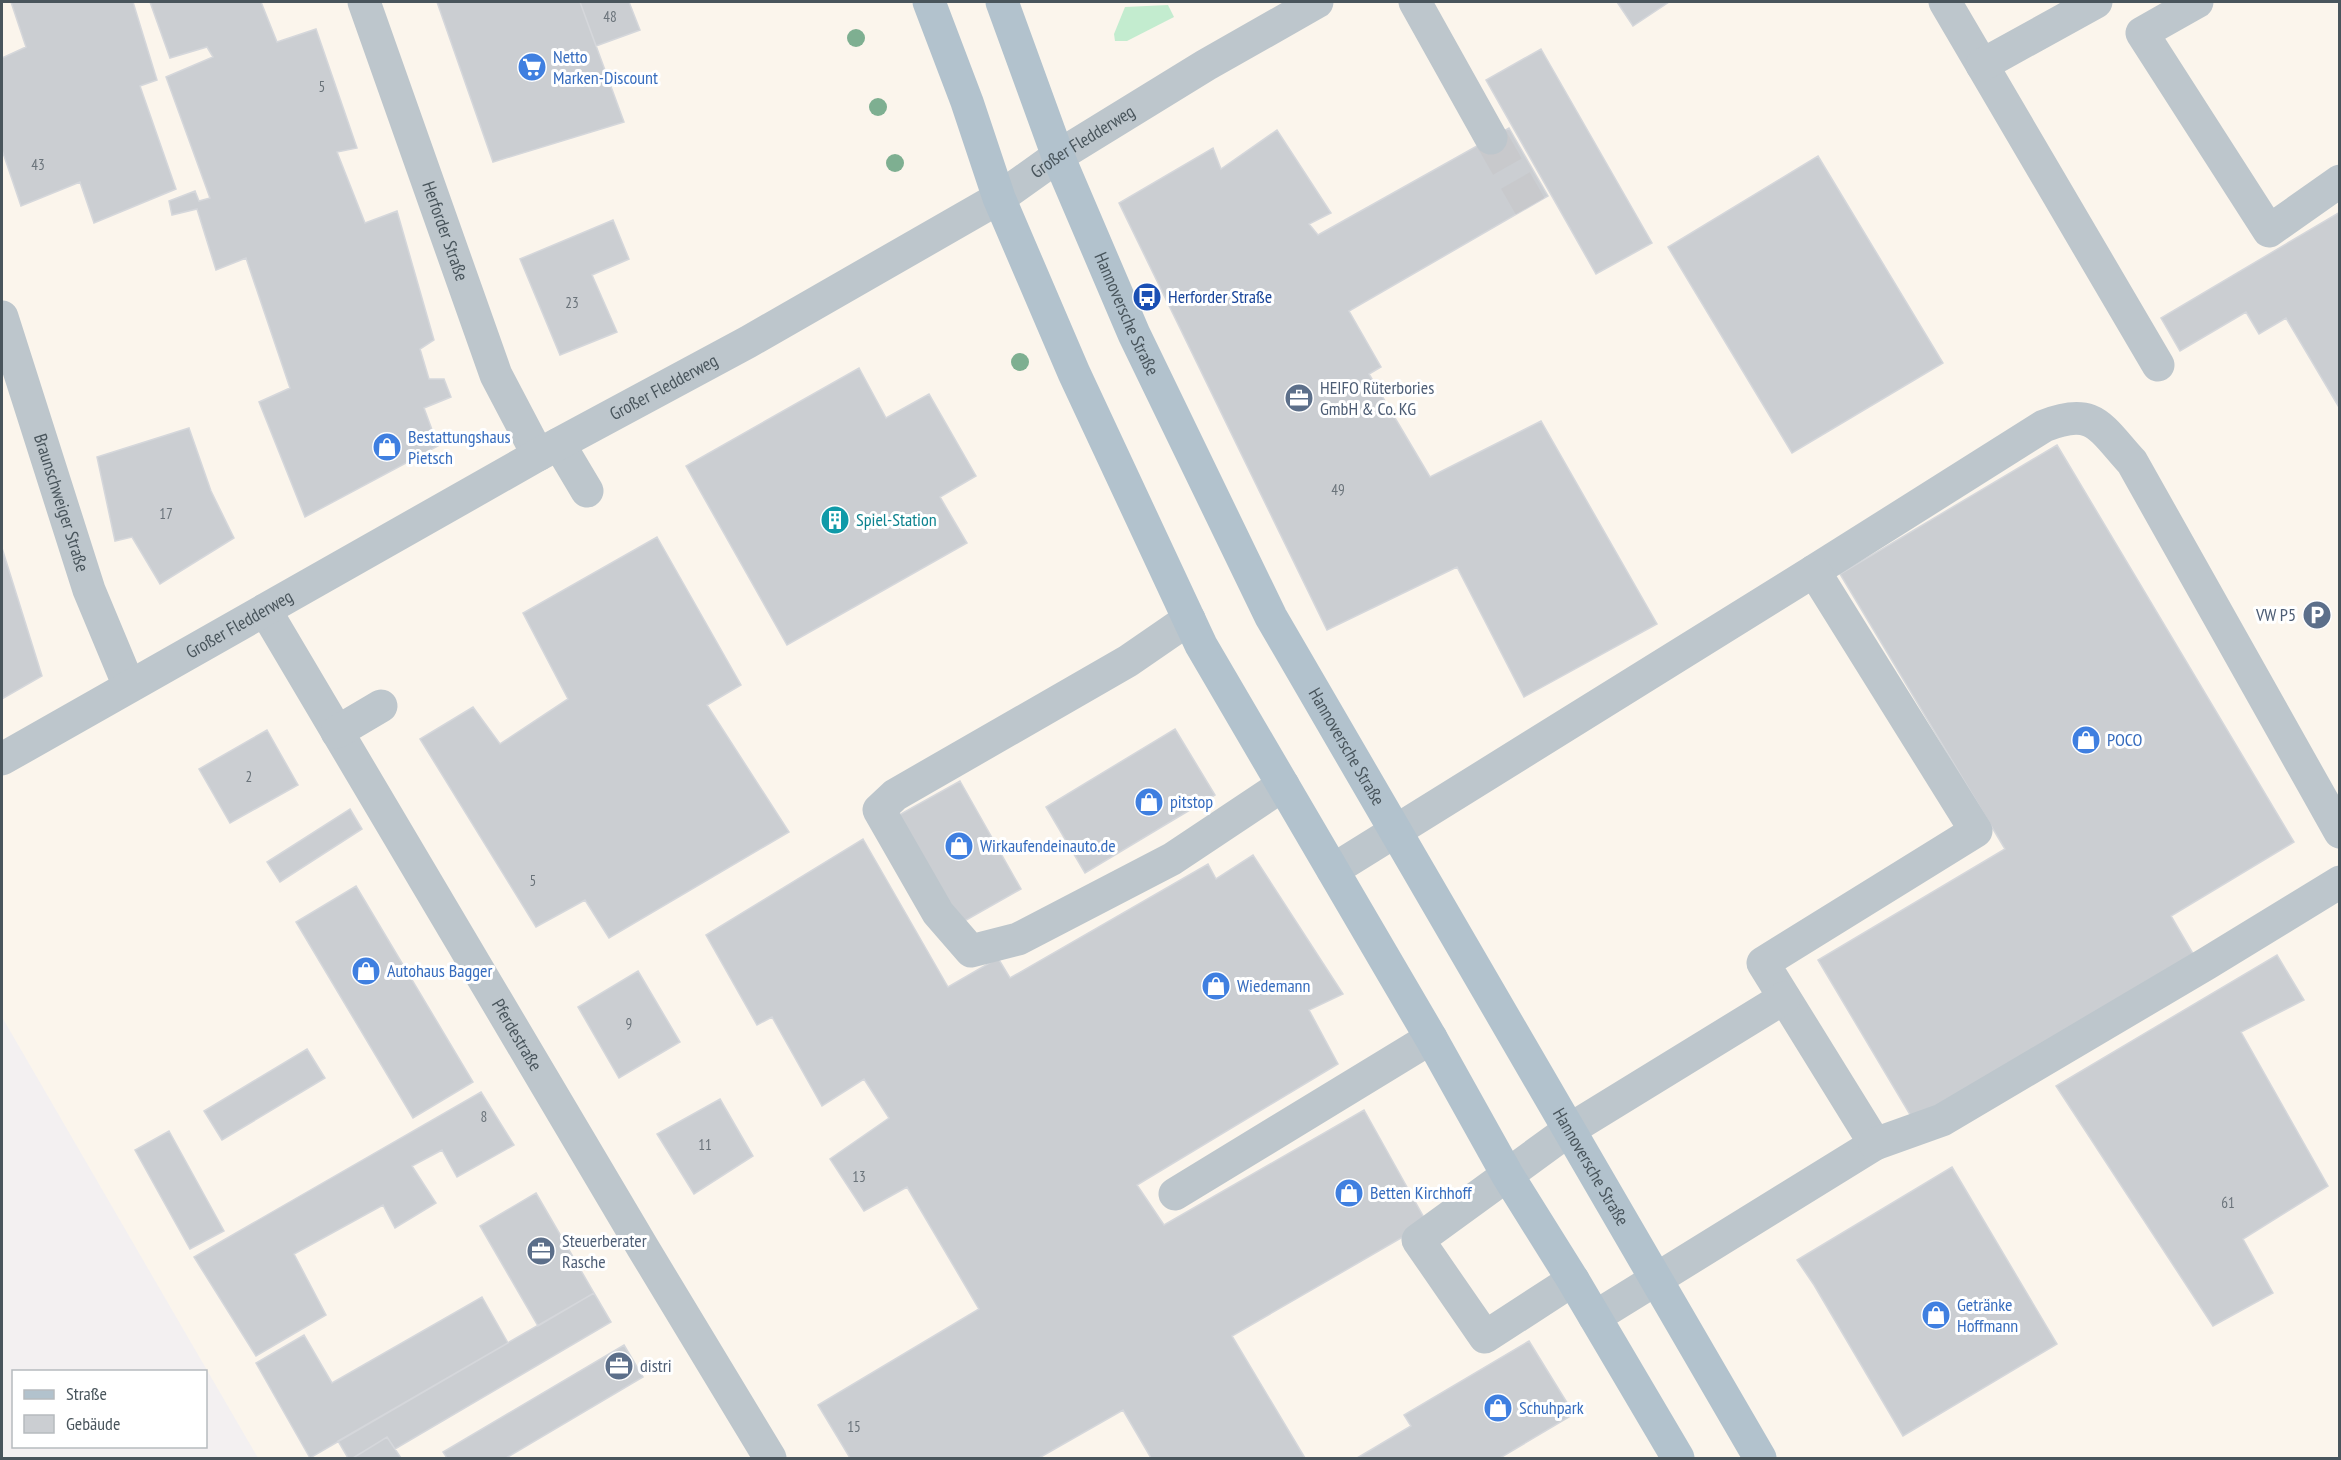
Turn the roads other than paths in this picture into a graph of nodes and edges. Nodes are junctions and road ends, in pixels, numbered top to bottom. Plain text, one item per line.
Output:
1 (364, 2) edge
2 (929, 2) edge
3 (1002, 2) edge
4 (1317, 2) edge
5 (1415, 2) edge
6 (1945, 2) edge
7 (2096, 2) edge
8 (2197, 2) edge
9 (1982, 65) junction
10 (1491, 138) tunnel mouth
11 (1058, 156) junction
12 (2340, 181) edge
13 (999, 198) junction
14 (2, 317) edge
15 (2158, 365) dead end
16 (549, 449) junction
17 (587, 491) dead end
18 (1814, 571) junction
19 (265, 610) junction
20 (1189, 619) junction
21 (129, 686) junction
22 (381, 706) dead end
23 (337, 732) junction
24 (2, 759) edge
25 (1283, 785) junction
26 (1396, 831) junction
27 (2340, 832) edge
28 (1333, 870) junction
29 (2340, 882) edge
30 (1784, 998) junction
31 (1431, 1038) junction
32 (1569, 1130) junction
33 (1875, 1144) junction
34 (1508, 1176) junction
35 (1175, 1194) dead end
36 (1573, 1280) junction
37 (1656, 1280) junction
38 (1595, 1317) junction
39 (770, 1458) edge
40 (1678, 1458) edge
41 (1760, 1458) edge

1 - 16 street, Herforder Straße
2 - 13 main road
3 - 11 main road, Hannoversche Straße
4 - 11 street, Großer Fledderweg
5 - 10 street
6 - 9 street
7 - 9 street
8 - 12 street
9 - 15 street
11 - 13 street, Großer Fledderweg
11 - 26 main road, Hannoversche Straße
13 - 16 street, Großer Fledderweg
13 - 20 main road
14 - 21 street, Braunschweiger Straße
16 - 17 street, Herforder Straße
16 - 19 street, Großer Fledderweg
18 - 26 street
18 - 27 street
18 - 30 street
19 - 21 street, Großer Fledderweg
19 - 23 street, Pferdestraße
20 - 25 main road
20 - 25 street
21 - 24 street, Großer Fledderweg
22 - 23 street
23 - 39 street, Pferdestraße
25 - 28 main road
26 - 28 street
26 - 32 main road, Hannoversche Straße
28 - 31 main road
29 - 33 street
30 - 32 street
30 - 33 street
31 - 34 main road
31 - 35 street
32 - 34 street
32 - 37 main road, Hannoversche Straße
33 - 37 street
34 - 36 main road
34 - 36 street
36 - 38 main road
37 - 38 street
37 - 41 main road, Hannoversche Straße
38 - 40 main road

